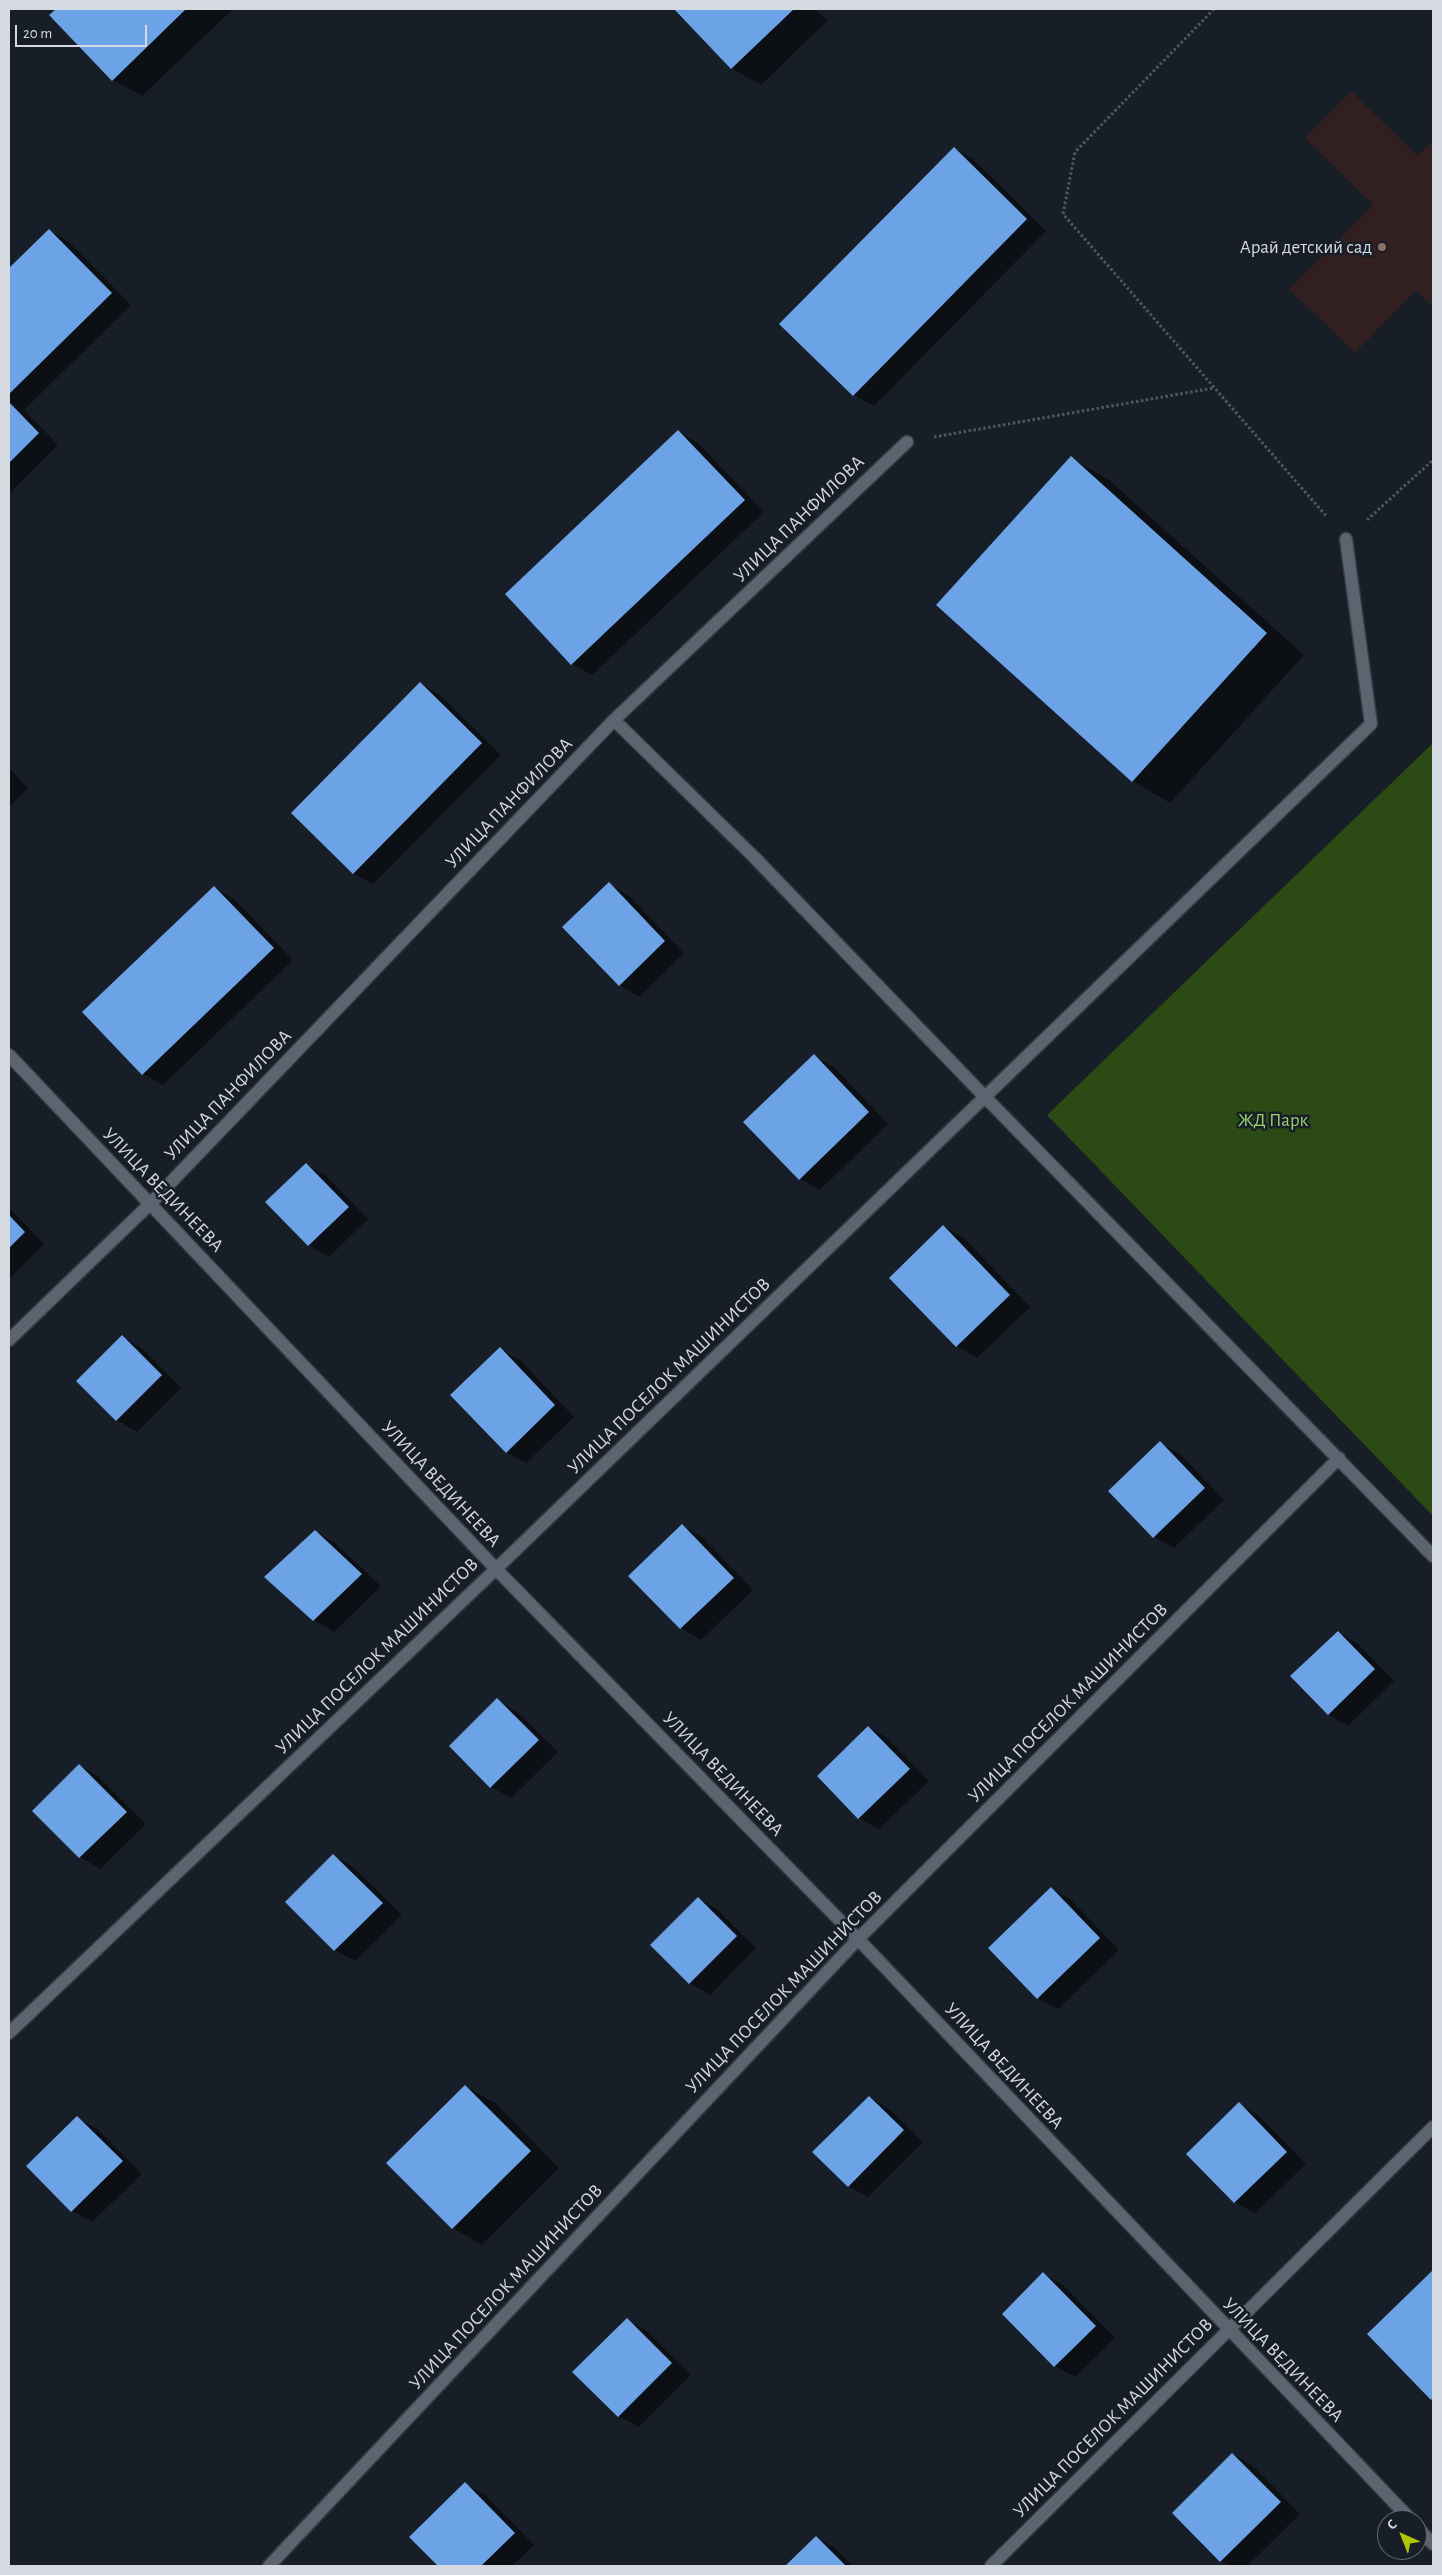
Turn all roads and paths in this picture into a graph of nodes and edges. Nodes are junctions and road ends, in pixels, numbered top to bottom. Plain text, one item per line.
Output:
1 (1214, 9) edge
2 (1214, 388) junction
3 (907, 442) joint
4 (1433, 460) edge
5 (1346, 539) junction
6 (614, 720) junction
7 (9, 1055) edge
8 (985, 1097) junction
9 (150, 1203) junction
10 (9, 1340) edge
11 (1339, 1458) junction
12 (1433, 1556) edge
13 (496, 1569) junction
14 (858, 1939) junction
15 (9, 2033) edge
16 (1433, 2127) edge
17 (1228, 2329) junction
18 (1400, 2510) edge
19 (269, 2566) edge
20 (991, 2566) edge

1 - 2 path
2 - 3 path
2 - 5 path
3 - 6 street, УЛИЦА ПАНФИЛОВА
4 - 5 path
5 - 8 street, УЛИЦА ПОСЕЛОК МАШИНИСТОВ
6 - 8 street
6 - 9 street, УЛИЦА ПАНФИЛОВА
7 - 9 street, УЛИЦА ВЕДИНЕЕВА
8 - 11 street
8 - 13 street, УЛИЦА ПОСЕЛОК МАШИНИСТОВ
9 - 10 street
9 - 13 street, УЛИЦА ВЕДИНЕЕВА
11 - 12 street
11 - 14 street, УЛИЦА ПОСЕЛОК МАШИНИСТОВ
13 - 14 street, УЛИЦА ВЕДИНЕЕВА
13 - 15 street, УЛИЦА ПОСЕЛОК МАШИНИСТОВ
14 - 17 street, УЛИЦА ВЕДИНЕЕВА
14 - 19 street, УЛИЦА ПОСЕЛОК МАШИНИСТОВ
16 - 17 street, УЛИЦА ПОСЕЛОК МАШИНИСТОВ
17 - 18 street, УЛИЦА ВЕДИНЕЕВА
17 - 20 street, УЛИЦА ПОСЕЛОК МАШИНИСТОВ

